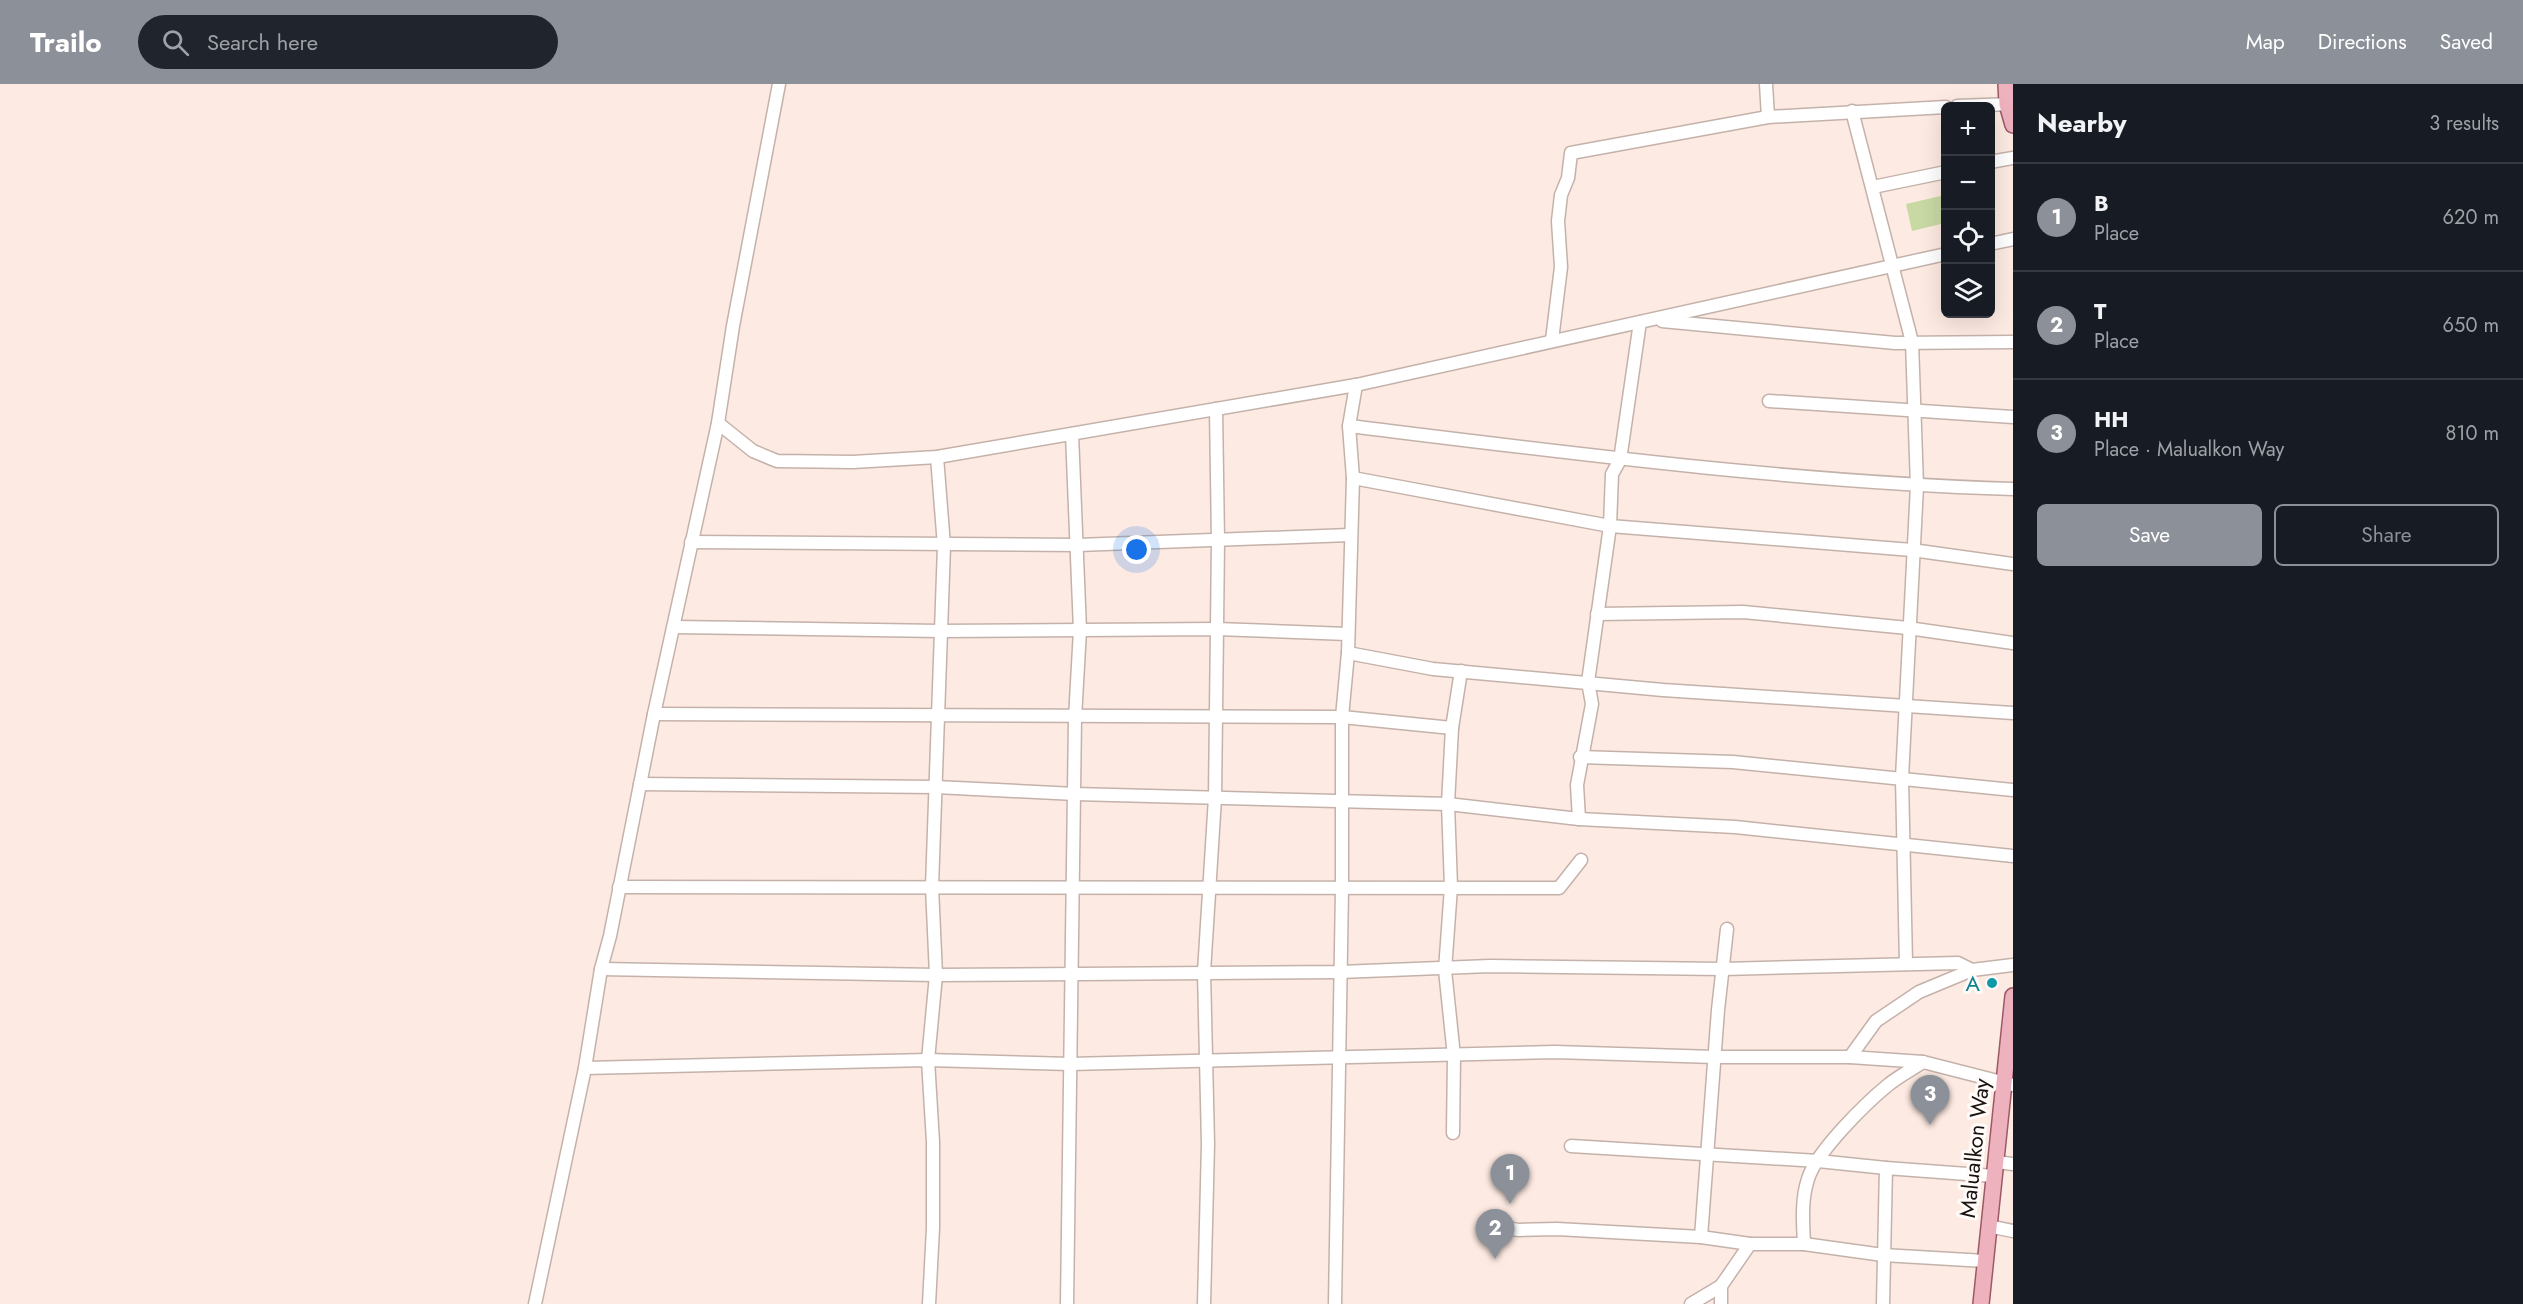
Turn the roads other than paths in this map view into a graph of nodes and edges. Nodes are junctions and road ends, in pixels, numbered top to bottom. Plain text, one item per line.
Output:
1 (779, 84) edge
2 (1766, 84) edge
3 (2006, 84) edge
4 (2010, 104) edge
5 (1995, 105) edge
6 (1941, 107) edge
7 (1852, 111) junction
8 (1768, 117) junction
9 (2013, 125) edge
10 (2013, 158) edge
11 (1995, 161) edge
12 (1941, 173) edge
13 (1873, 187) junction
14 (2013, 238) edge
15 (1995, 243) edge
16 (1941, 255) edge
17 (1893, 265) junction
18 (1644, 321) junction
19 (1552, 340) junction
20 (1912, 342) junction
21 (2013, 342) edge
22 (1356, 385) junction
23 (1769, 401) dead end
24 (1216, 409) junction
25 (1915, 412) junction
26 (2013, 417) edge
27 (718, 423) junction
28 (1348, 426) junction
29 (1072, 434) junction
30 (937, 457) junction
31 (1620, 460) junction
32 (1353, 478) junction
33 (1917, 486) junction
34 (2013, 489) edge
35 (1610, 526) junction
36 (1350, 535) junction
37 (1218, 541) junction
38 (691, 542) junction
39 (1078, 545) junction
40 (944, 546) junction
41 (1911, 550) junction
42 (2013, 564) edge
43 (1597, 614) junction
44 (675, 627) junction
45 (1908, 628) junction
46 (1217, 629) junction
47 (1080, 630) junction
48 (940, 631) junction
49 (1347, 634) junction
50 (2013, 643) edge
51 (1348, 653) junction
52 (1461, 671) junction
53 (1588, 682) junction
54 (1905, 706) junction
55 (2013, 713) edge
56 (654, 714) junction
57 (939, 716) junction
58 (1216, 717) junction
59 (1342, 717) junction
60 (1076, 718) junction
61 (1452, 728) junction
62 (1580, 757) junction
63 (1902, 778) junction
64 (640, 784) junction
65 (936, 787) junction
66 (2013, 790) edge
67 (1076, 794) junction
68 (1215, 798) junction
69 (1343, 800) junction
70 (1448, 804) junction
71 (1579, 819) junction
72 (1903, 847) junction
73 (2013, 856) edge
74 (1581, 860) dead end
75 (932, 886) junction
76 (619, 887) junction
77 (1073, 887) junction
78 (1451, 887) junction
79 (1208, 888) junction
80 (1342, 889) junction
81 (1727, 929) dead end
82 (1906, 964) junction
83 (2013, 965) edge
84 (601, 969) junction
85 (1724, 969) junction
86 (1445, 970) junction
87 (1972, 970) junction
88 (1204, 972) junction
89 (1340, 972) junction
90 (1074, 973) junction
91 (936, 975) junction
92 (2013, 996) edge
93 (1454, 1056) junction
94 (1340, 1057) junction
95 (1714, 1057) junction
96 (1850, 1057) junction
97 (928, 1060) junction
98 (1207, 1060) junction
99 (1923, 1062) junction
100 (1070, 1064) junction
101 (585, 1068) junction
102 (2008, 1083) edge
103 (1453, 1133) dead end
104 (1571, 1146) dead end
105 (1706, 1156) junction
106 (1818, 1161) junction
107 (2013, 1164) edge
108 (1886, 1168) junction
109 (1995, 1169) junction
110 (1492, 1225) dead end
111 (1988, 1226) junction
112 (2013, 1231) edge
113 (1701, 1237) junction
114 (1750, 1244) junction
115 (1804, 1244) junction
116 (1883, 1255) junction
117 (1985, 1261) junction
118 (1721, 1286) junction
119 (535, 1304) edge
120 (929, 1304) edge
121 (1068, 1304) edge
122 (1204, 1304) edge
123 (1335, 1304) edge
124 (1691, 1304) edge
125 (1720, 1304) edge
126 (1883, 1304) edge
127 (1981, 1304) edge

1 - 27 street
2 - 8 street
3 - 4 main road
4 - 5 street
4 - 9 main road
6 - 7 street
7 - 8 street
7 - 13 street
8 - 19 street
10 - 11 street
12 - 13 street
13 - 17 street
14 - 15 street
16 - 17 street
17 - 18 street
17 - 20 street
18 - 19 street
18 - 20 street
18 - 31 street
19 - 22 street
20 - 21 street
20 - 25 street
22 - 24 street
22 - 28 street
23 - 25 street
24 - 29 street
24 - 37 street
25 - 26 street
25 - 33 street
27 - 30 street
27 - 38 street
28 - 31 street
28 - 32 street
29 - 30 street
29 - 39 street
30 - 40 street
31 - 33 street
31 - 35 street
32 - 35 street
32 - 36 street
33 - 34 street
33 - 41 street
35 - 41 street
35 - 43 street
36 - 37 street
36 - 49 street
37 - 39 street
37 - 46 street
38 - 40 street
38 - 44 street
39 - 40 street
39 - 47 street
40 - 48 street
41 - 42 street
41 - 45 street
43 - 45 street
43 - 53 street
44 - 48 street
44 - 56 street
45 - 50 street
45 - 54 street
46 - 47 street
46 - 49 street
46 - 58 street
47 - 48 street
47 - 60 street
48 - 57 street
49 - 51 street
51 - 52 street
51 - 59 street
52 - 53 street
52 - 61 street
53 - 54 street
53 - 62 street
54 - 55 street
54 - 63 street
56 - 57 street
56 - 64 street
57 - 60 street
57 - 65 street
58 - 59 street
58 - 60 street
58 - 68 street
59 - 61 street
59 - 69 street
60 - 67 street
61 - 70 street
62 - 63 street
62 - 71 street
63 - 66 street
63 - 72 street
64 - 65 street
64 - 76 street
65 - 67 street
65 - 75 street
67 - 68 street
67 - 77 street
68 - 69 street
68 - 79 street
69 - 70 street
69 - 80 street
70 - 71 street
70 - 78 street
71 - 72 street
72 - 73 street
72 - 82 street
74 - 78 street
75 - 76 street
75 - 77 street
75 - 91 street
76 - 84 street
77 - 79 street
77 - 90 street
78 - 80 street
78 - 86 street
79 - 80 street
79 - 88 street
80 - 89 street
81 - 85 street
82 - 85 street
82 - 87 street
83 - 87 street
84 - 91 street
84 - 101 street
85 - 86 street
85 - 95 street
86 - 89 street
86 - 93 street
87 - 96 street
88 - 89 street
88 - 90 street
88 - 98 street
89 - 94 street
90 - 91 street
90 - 100 street
91 - 97 street
92 - 102 main road, Malualkon Way
93 - 94 street
93 - 95 street
93 - 103 street
94 - 98 street
94 - 123 street
95 - 96 street
95 - 105 street
96 - 99 street
97 - 100 street
97 - 101 street
97 - 120 street
98 - 100 street
98 - 122 street
99 - 102 street
99 - 106 street
100 - 121 street
101 - 119 street
102 - 109 main road, Malualkon Way
104 - 105 street
105 - 106 street
105 - 113 street
106 - 108 street
106 - 115 street
107 - 109 street
108 - 109 street
108 - 116 street
109 - 111 main road, Malualkon Way
110 - 113 street
111 - 112 street
111 - 117 main road, Malualkon Way
113 - 114 street
114 - 115 street
114 - 118 street
115 - 116 street
116 - 117 street
116 - 126 street
117 - 127 main road, Malualkon Way
118 - 124 street
118 - 125 street

